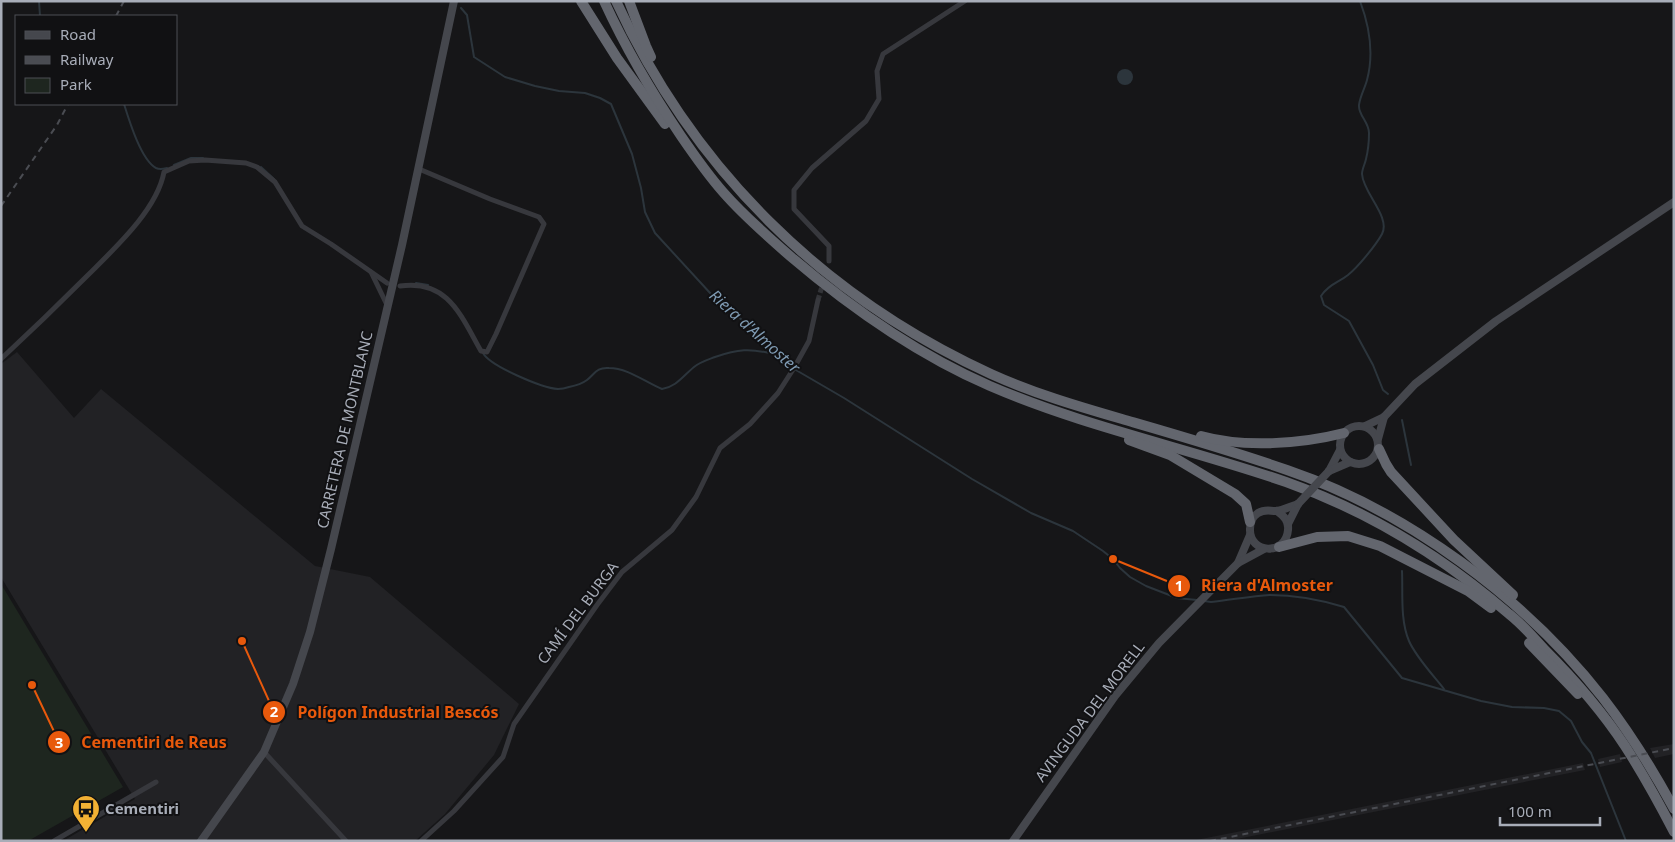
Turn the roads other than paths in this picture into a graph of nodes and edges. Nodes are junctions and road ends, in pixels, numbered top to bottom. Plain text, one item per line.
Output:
1 (454, 1) edge
2 (581, 1) edge
3 (604, 1) edge
4 (616, 1) edge
5 (629, 1) edge
6 (966, 1) edge
7 (418, 169) junction
8 (739, 191) junction
9 (724, 193) junction
10 (1674, 202) edge
11 (829, 261) dead end
12 (371, 271) junction
13 (387, 283) dead end
14 (400, 286) dead end
15 (818, 300) tunnel mouth
16 (388, 307) junction
17 (1, 359) edge
18 (993, 375) junction
19 (989, 385) junction
20 (1384, 418) junction
21 (1365, 426) junction
22 (1344, 433) junction
23 (1378, 444) junction
24 (1340, 450) junction
25 (1350, 462) junction
26 (1329, 472) junction
27 (1298, 504) junction
28 (1277, 511) junction
29 (1250, 522) junction
30 (1288, 524) junction
31 (1250, 535) junction
32 (1279, 547) junction
33 (1264, 549) junction
34 (1238, 562) junction
35 (1574, 663) junction
36 (1625, 746) junction
37 (264, 752) junction
38 (156, 782) dead end
39 (1674, 809) edge
40 (1674, 832) edge
41 (54, 841) edge
42 (200, 841) edge
43 (346, 841) edge
44 (421, 841) edge
45 (1013, 841) edge

1 - 7 street, CARRETERA DE MONTBLANC
2 - 9 highway
3 - 9 highway
4 - 8 highway
5 - 8 highway
6 - 11 street
7 - 14 street
7 - 16 street, CARRETERA DE MONTBLANC
8 - 18 highway
9 - 19 highway
10 - 20 street
12 - 13 street
12 - 16 street
12 - 17 street
15 - 44 street, CAMÍ DEL BURGA
16 - 37 street, CARRETERA DE MONTBLANC
18 - 22 highway
18 - 35 highway
19 - 29 highway
19 - 36 highway
20 - 21 street
20 - 23 street
21 - 22 street
21 - 23 street
22 - 24 street
23 - 25 street
23 - 35 highway
24 - 25 street
24 - 26 street
25 - 26 street
26 - 27 street, bridge
27 - 28 street
27 - 30 street
28 - 29 street
28 - 30 street
29 - 31 street
30 - 32 street
31 - 33 street
31 - 34 street, AVINGUDA DEL MORELL
32 - 33 street
32 - 36 highway
33 - 34 street, AVINGUDA DEL MORELL
34 - 45 street, AVINGUDA DEL MORELL
35 - 39 highway
36 - 40 highway
37 - 42 street, CARRETERA DE MONTBLANC
37 - 43 street
38 - 41 street

